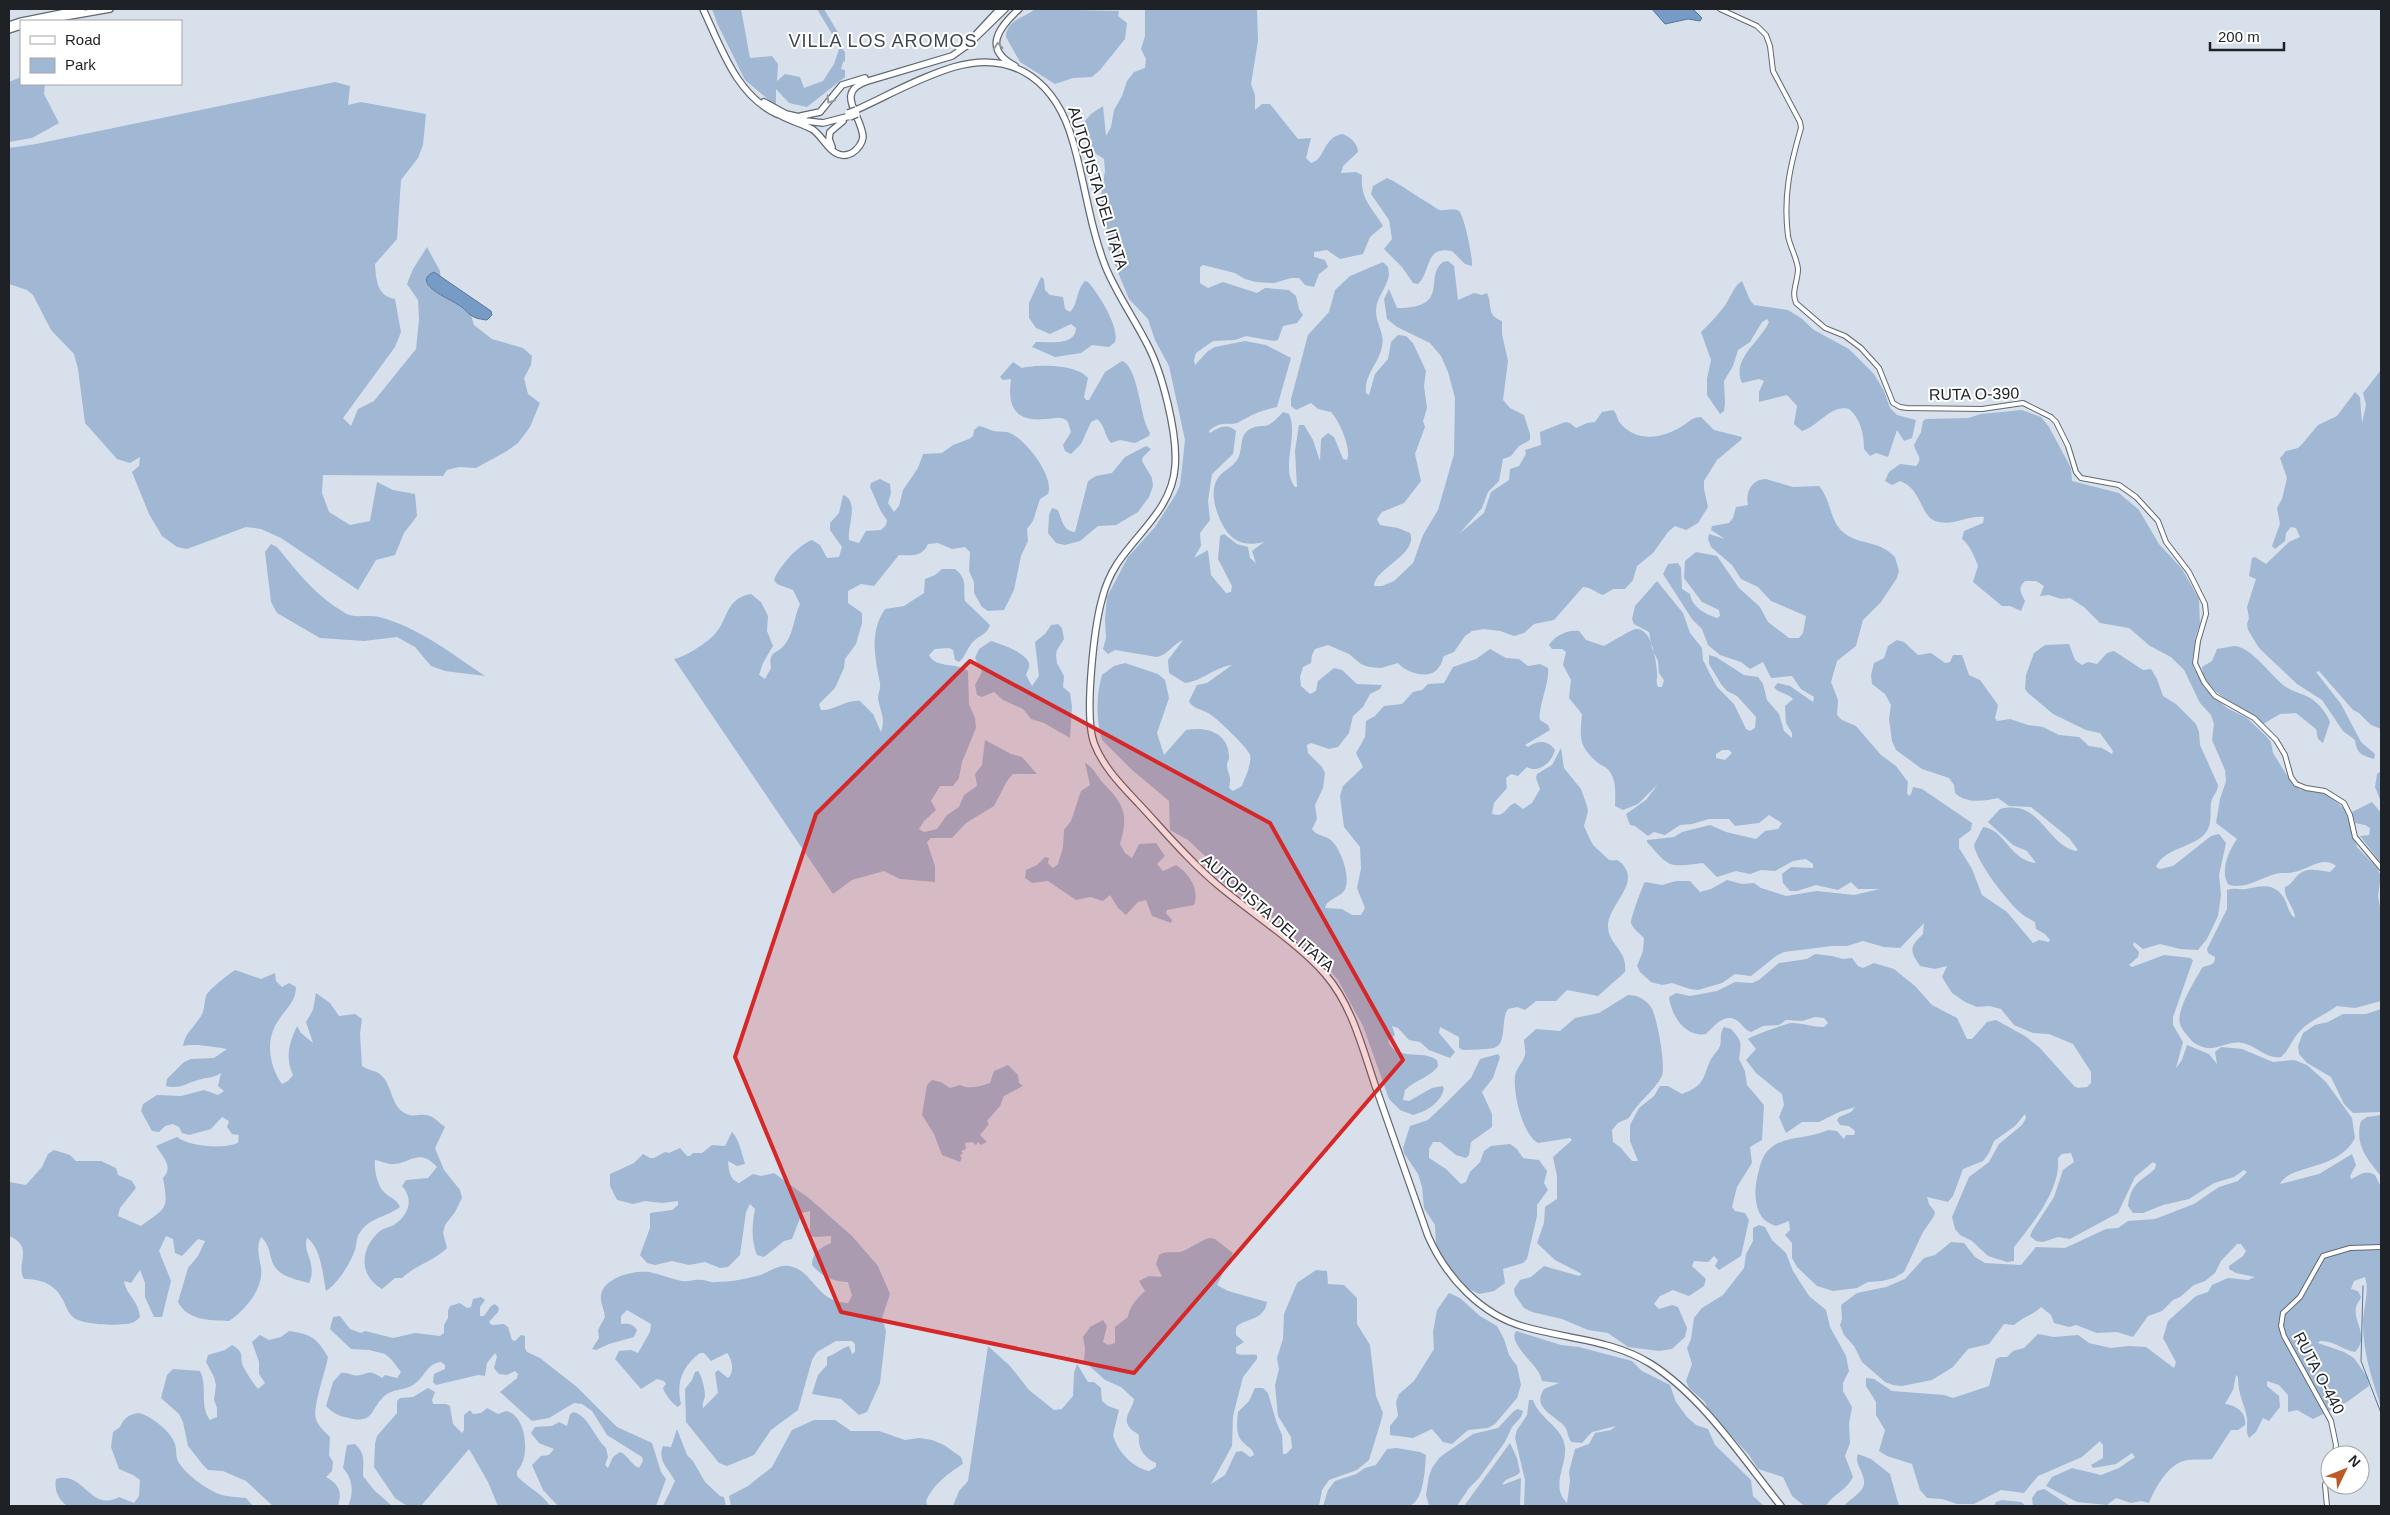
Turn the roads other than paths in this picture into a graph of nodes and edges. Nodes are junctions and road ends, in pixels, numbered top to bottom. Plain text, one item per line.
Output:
1 (82, 9) edge
2 (110, 9) edge
3 (702, 9) edge
4 (707, 9) edge
5 (999, 9) edge
6 (1005, 9) edge
7 (1019, 9) edge
8 (1720, 9) edge
9 (52, 19) junction
10 (27, 20) edge
11 (46, 20) edge
12 (56, 20) edge
13 (1029, 75) junction
14 (870, 78) junction
15 (856, 112) junction
16 (776, 114) junction
17 (789, 115) junction
18 (849, 116) junction
19 (2381, 868) edge
20 (2381, 1247) edge
21 (2336, 1445) edge
22 (1777, 1506) edge
23 (1781, 1506) edge

1 - 10 highway
2 - 9 highway
3 - 16 highway, AUTOPISTA DEL ITATA
4 - 17 highway, AUTOPISTA DEL ITATA
5 - 14 main road
6 - 16 highway
13 -> 7 highway
8 - 19 street, RUTA O-390
9 - 11 highway
9 - 12 highway
13 - 15 highway, AUTOPISTA DEL ITATA
13 - 23 highway, AUTOPISTA DEL ITATA
14 -> 17 highway
14 - 18 highway
15 - 18 highway, AUTOPISTA DEL ITATA, bridge
15 - 22 highway, AUTOPISTA DEL ITATA
16 - 18 highway, AUTOPISTA DEL ITATA
17 - 18 highway, AUTOPISTA DEL ITATA
20 - 21 street, RUTA O-440

